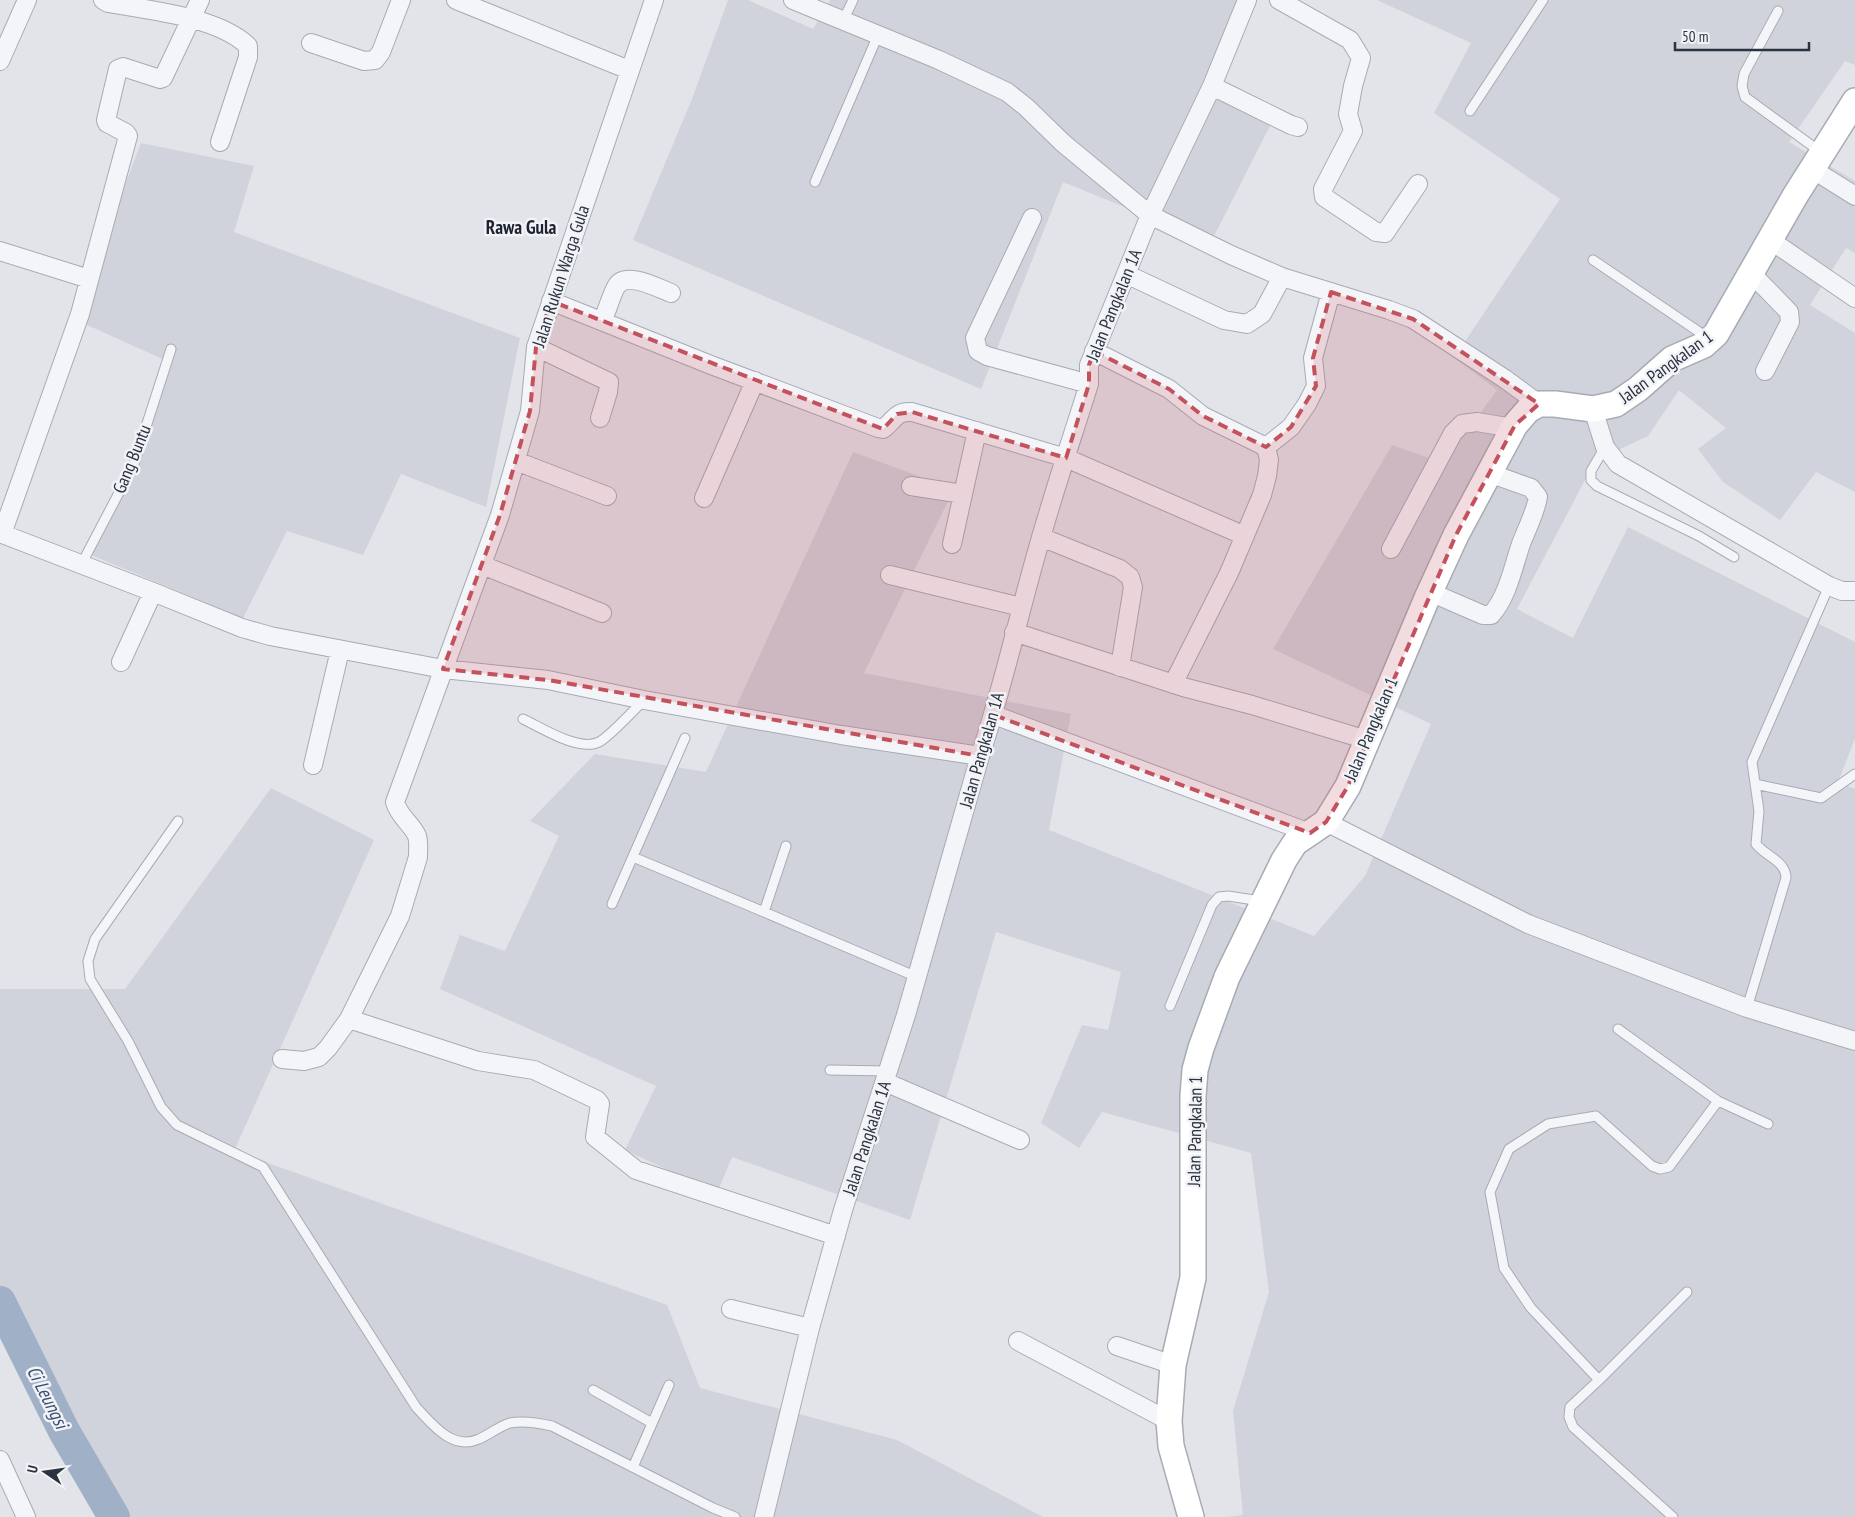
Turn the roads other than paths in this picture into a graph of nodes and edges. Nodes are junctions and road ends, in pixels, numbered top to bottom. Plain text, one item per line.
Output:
1 (27, 0) edge
2 (200, 0) edge
3 (401, 0) edge
4 (456, 0) edge
5 (654, 0) edge
6 (793, 0) edge
7 (853, 0) edge
8 (1247, 0) edge
9 (1279, 0) edge
10 (1543, 0) edge
11 (107, 1) edge
12 (1778, 10) dead end
13 (191, 17) junction
14 (843, 21) junction
15 (878, 35) junction
16 (311, 43) dead end
17 (0, 61) edge
18 (629, 70) junction
19 (1212, 86) junction
20 (1855, 101) edge
21 (1470, 111) dead end
22 (1298, 127) dead end
23 (220, 142) dead end
24 (1817, 161) junction
25 (815, 182) dead end
26 (1418, 184) dead end
27 (1855, 196) edge
28 (1150, 215) junction
29 (1032, 218) dead end
30 (1770, 240) junction
31 (0, 251) edge
32 (1594, 260) dead end
33 (1750, 273) junction
34 (1126, 274) junction
35 (1282, 276) junction
36 (89, 279) junction
37 (1331, 292) junction
38 (671, 293) dead end
39 (1855, 298) edge
40 (551, 301) junction
41 (604, 318) dead end
42 (1710, 339) junction
43 (536, 347) junction
44 (171, 349) dead end
45 (1094, 351) junction
46 (1765, 372) dead end
47 (755, 381) junction
48 (1089, 384) junction
49 (1539, 404) junction
50 (1593, 410) junction
51 (600, 418) dead end
52 (1513, 428) junction
53 (977, 431) junction
54 (1605, 446) junction
55 (1266, 447) junction
56 (1066, 458) junction
57 (516, 461) junction
58 (1489, 474) junction
59 (911, 486) dead end
60 (963, 494) junction
61 (607, 496) dead end
62 (704, 498) dead end
63 (1, 534) edge
64 (1245, 536) junction
65 (1041, 537) junction
66 (952, 544) dead end
67 (1391, 549) dead end
68 (1734, 557) dead end
69 (81, 565) junction
70 (482, 565) junction
71 (890, 575) dead end
72 (1829, 586) junction
73 (1855, 590) edge
74 (153, 592) junction
75 (1430, 592) junction
76 (1021, 607) junction
77 (602, 613) dead end
78 (1014, 632) junction
79 (340, 650) junction
80 (121, 662) dead end
81 (1120, 667) junction
82 (443, 669) junction
83 (1173, 684) junction
84 (644, 700) junction
85 (994, 715) junction
86 (523, 720) dead end
87 (686, 738) dead end
88 (1367, 740) junction
89 (980, 756) junction
90 (313, 764) dead end
91 (1855, 774) edge
92 (1756, 784) junction
93 (178, 820) dead end
94 (1318, 828) junction
95 (786, 846) dead end
96 (633, 857) junction
97 (1264, 901) junction
98 (612, 904) dead end
99 (764, 912) junction
100 (917, 977) junction
101 (1170, 1006) dead end
102 (1747, 1008) junction
103 (348, 1020) junction
104 (1618, 1029) dead end
105 (1855, 1041) edge
106 (282, 1059) dead end
107 (830, 1070) dead end
108 (886, 1076) junction
109 (1718, 1101) junction
110 (1768, 1124) dead end
111 (1020, 1140) dead end
112 (836, 1236) junction
113 (1687, 1292) dead end
114 (731, 1308) dead end
115 (810, 1328) junction
116 (1018, 1341) dead end
117 (1118, 1346) dead end
118 (1173, 1365) junction
119 (1599, 1380) junction
120 (669, 1385) dead end
121 (593, 1390) dead end
122 (1169, 1421) junction
123 (652, 1423) junction
124 (0, 1460) edge
125 (633, 1467) junction
126 (26, 1517) edge
127 (735, 1517) edge
128 (764, 1517) edge
129 (1191, 1517) edge
130 (1673, 1517) edge

1 - 17 street
2 - 13 street
3 - 16 street
4 - 18 street
5 - 18 street, Jalan Rukun Warga Gula
6 - 14 street
7 - 14 lane
8 - 19 street, Jalan Pangkalan 1A
9 - 26 street
10 - 21 lane
11 - 13 street
12 - 24 lane
13 - 23 street
13 - 36 street
14 - 15 street
15 - 25 lane
15 - 28 street
18 - 40 street, Jalan Rukun Warga Gula
19 - 22 street
19 - 28 street, Jalan Pangkalan 1A
20 - 24 main road, Jalan Pangkalan 1
24 - 27 street
24 - 30 main road, Jalan Pangkalan 1
28 - 34 street, Jalan Pangkalan 1A
28 - 35 street
29 - 48 street
30 - 33 main road, Jalan Pangkalan 1
30 - 39 street
31 - 36 street
32 - 42 lane
33 - 42 main road, Jalan Pangkalan 1
33 - 46 street
34 - 35 street
34 - 45 street, Jalan Pangkalan 1A
35 - 37 street
36 - 63 street
37 - 49 street
37 - 55 street
38 - 41 street
40 - 43 street, Jalan Rukun Warga Gula
40 - 47 street
42 - 50 main road, Jalan Pangkalan 1
43 - 51 street
43 - 57 street, Jalan Rukun Warga Gula
44 - 69 lane, Gang Buntu
45 - 48 street, Jalan Pangkalan 1A
45 - 55 street
47 - 53 street
47 - 62 street
48 - 56 street, Jalan Pangkalan 1A
49 - 50 main road, Jalan Pangkalan 1
49 - 52 main road, Jalan Pangkalan 1
50 - 54 street
52 - 58 main road, Jalan Pangkalan 1
52 - 67 street
53 - 56 street
53 - 60 street
54 - 68 lane
54 - 72 street
55 - 64 street
56 - 64 street
56 - 65 street, Jalan Pangkalan 1A
57 - 61 street
57 - 70 street, Jalan Rukun Warga Gula
58 - 75 main road, Jalan Pangkalan 1
58 - 75 street
59 - 60 street
60 - 66 street
63 - 69 street
64 - 83 street
65 - 76 street, Jalan Pangkalan 1A
65 - 81 street
69 - 74 street
70 - 77 street
70 - 82 street, Jalan Rukun Warga Gula
71 - 76 street
72 - 73 street
72 - 92 lane
74 - 79 street
74 - 80 street
75 - 88 main road, Jalan Pangkalan 1
76 - 78 street, Jalan Pangkalan 1A
78 - 81 street
78 - 85 street, Jalan Pangkalan 1A
79 - 82 street
79 - 90 street
81 - 83 street
82 - 84 street
82 - 103 street, Jalan Rukun Warga Gula
83 - 88 street
84 - 86 lane
84 - 89 street
85 - 89 street, Jalan Pangkalan 1A
85 - 94 street
87 - 96 lane
88 - 94 main road, Jalan Pangkalan 1
89 - 100 street, Jalan Pangkalan 1A
91 - 92 lane
92 - 102 lane
93 - 125 lane
94 - 97 main road, Jalan Pangkalan 1
94 - 102 street
95 - 99 lane
96 - 98 lane
96 - 99 lane
97 - 101 lane
97 - 118 main road, Jalan Pangkalan 1
99 - 100 lane
100 - 108 street, Jalan Pangkalan 1A
102 - 105 street
103 - 106 street
103 - 112 street
104 - 109 lane
107 - 108 lane
108 - 111 street
108 - 112 street, Jalan Pangkalan 1A
109 - 110 lane
109 - 119 lane
112 - 115 street, Jalan Pangkalan 1A
113 - 119 lane
114 - 115 street
115 - 128 street, Jalan Pangkalan 1A
116 - 122 street
117 - 118 street
118 - 122 main road, Jalan Pangkalan 1
119 - 130 lane
120 - 123 lane
121 - 123 lane
122 - 129 main road, Jalan Pangkalan 1
123 - 125 lane
124 - 126 street
125 - 127 lane

